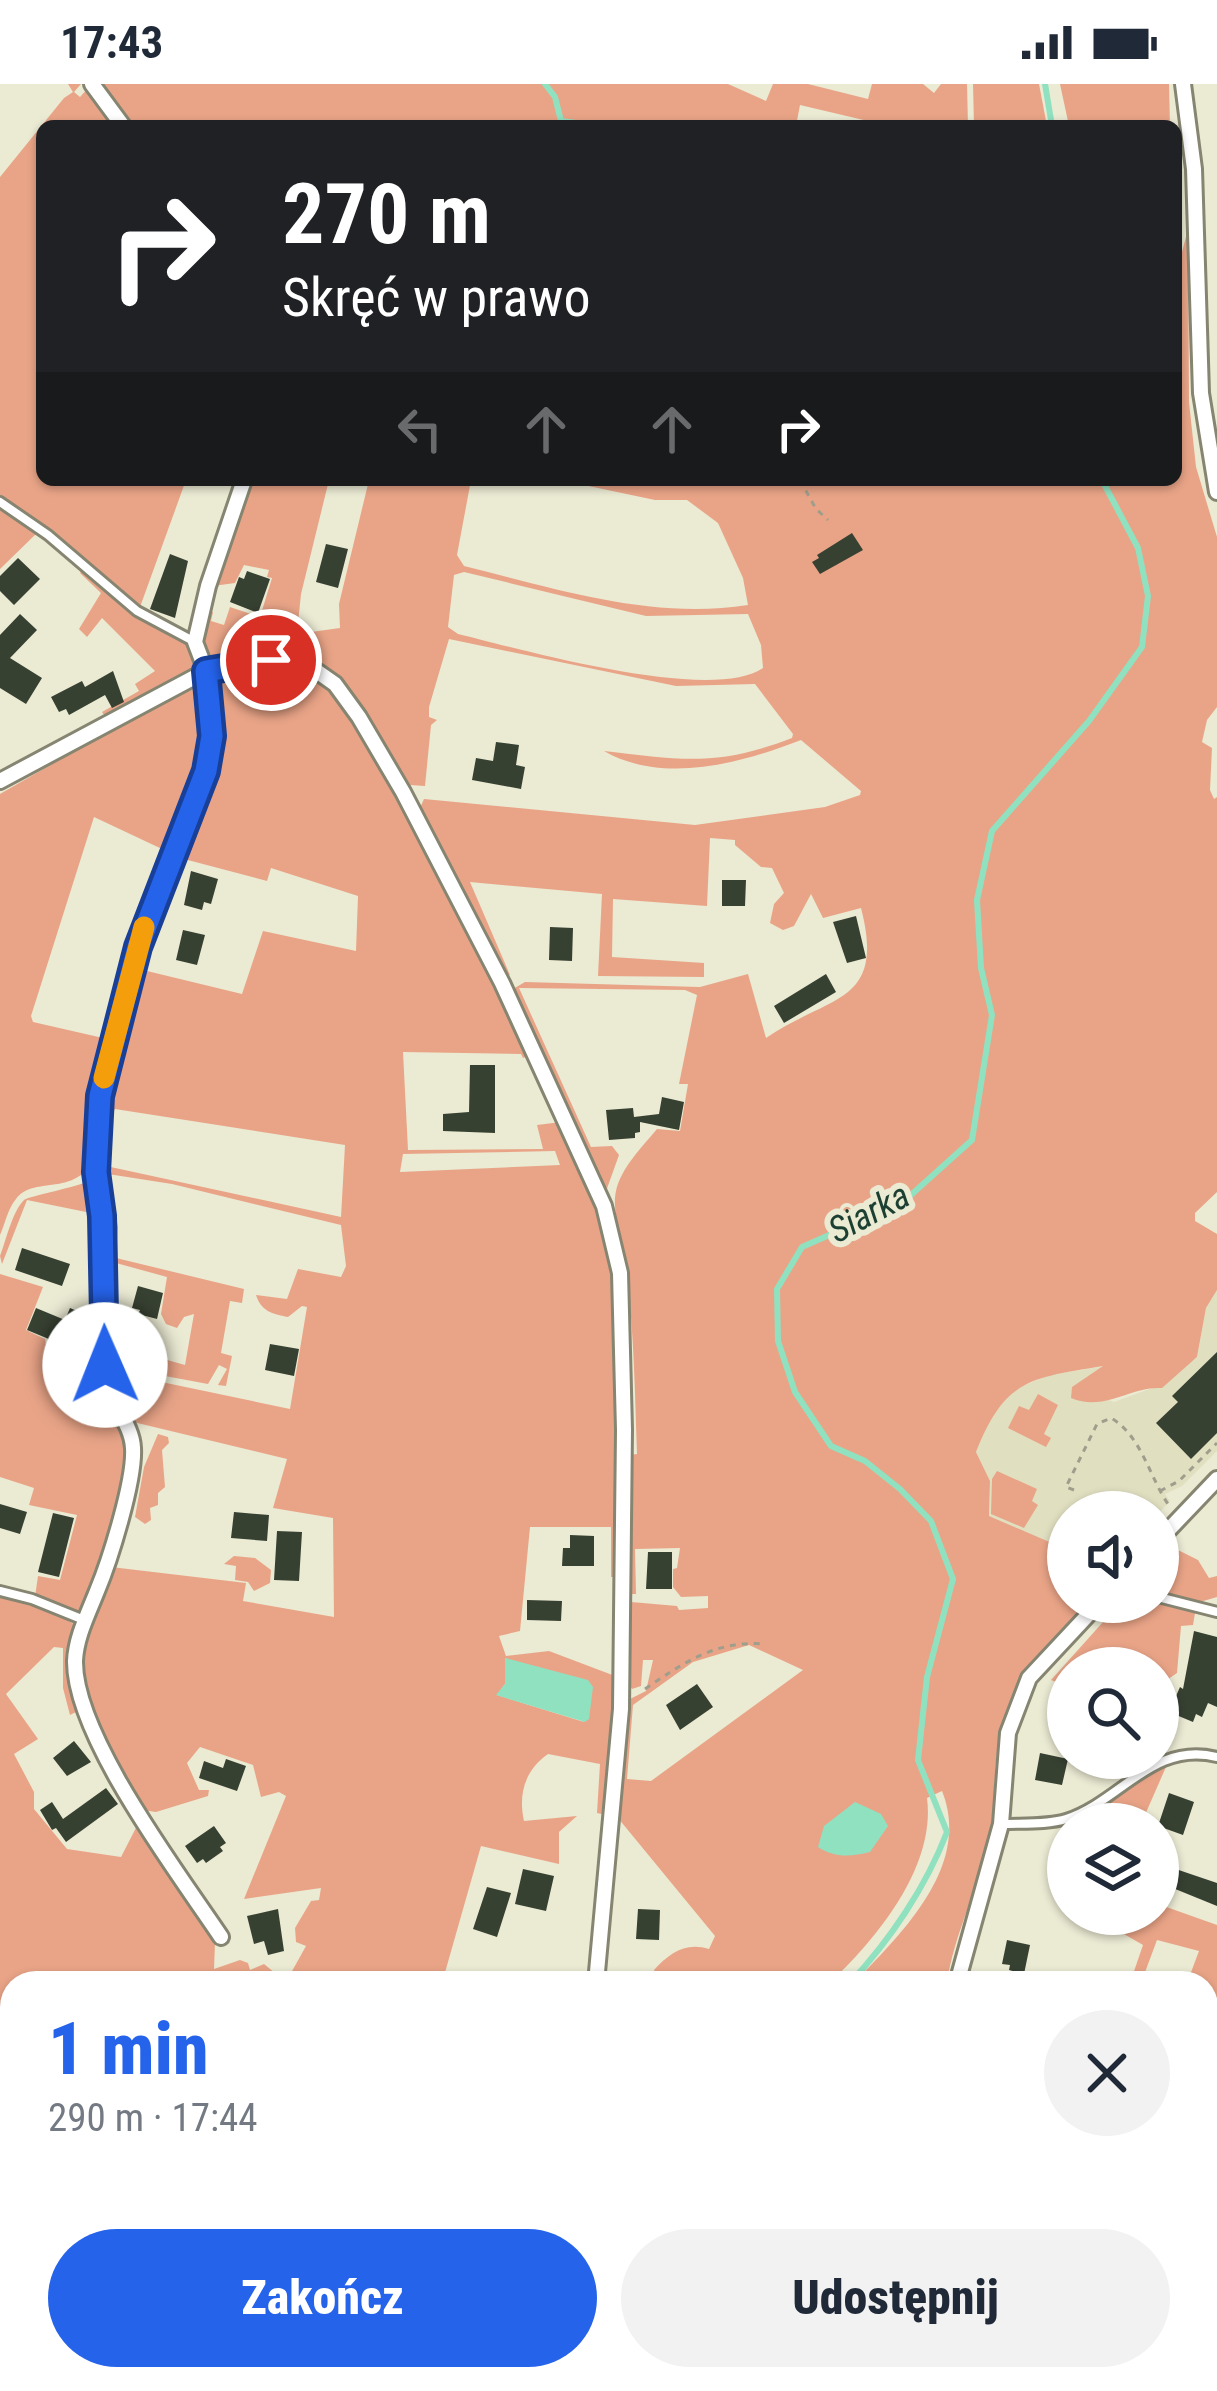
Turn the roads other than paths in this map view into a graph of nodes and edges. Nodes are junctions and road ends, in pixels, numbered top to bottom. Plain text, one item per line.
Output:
1 (92, 84) edge
2 (1183, 84) edge
3 (119, 120) edge
4 (242, 486) edge
5 (1217, 492) edge
6 (0, 502) edge
7 (195, 642) junction
8 (206, 671) junction
9 (0, 781) edge
10 (1217, 1478) edge
11 (1179, 1518) edge
12 (0, 1592) edge
13 (1179, 1602) edge
14 (1217, 1612) edge
15 (84, 1620) junction
16 (1080, 1623) edge
17 (1217, 1757) edge
18 (1001, 1824) junction
19 (221, 1937) dead end
20 (597, 1971) edge
21 (960, 1971) edge

1 - 3 street
2 - 5 street
4 - 7 street
6 - 7 lane
7 - 8 street
8 - 9 street
8 - 15 street
8 - 20 street
10 - 11 street
12 - 15 lane
13 - 14 lane
15 - 19 street
16 - 18 street
17 - 18 lane
18 - 21 street

